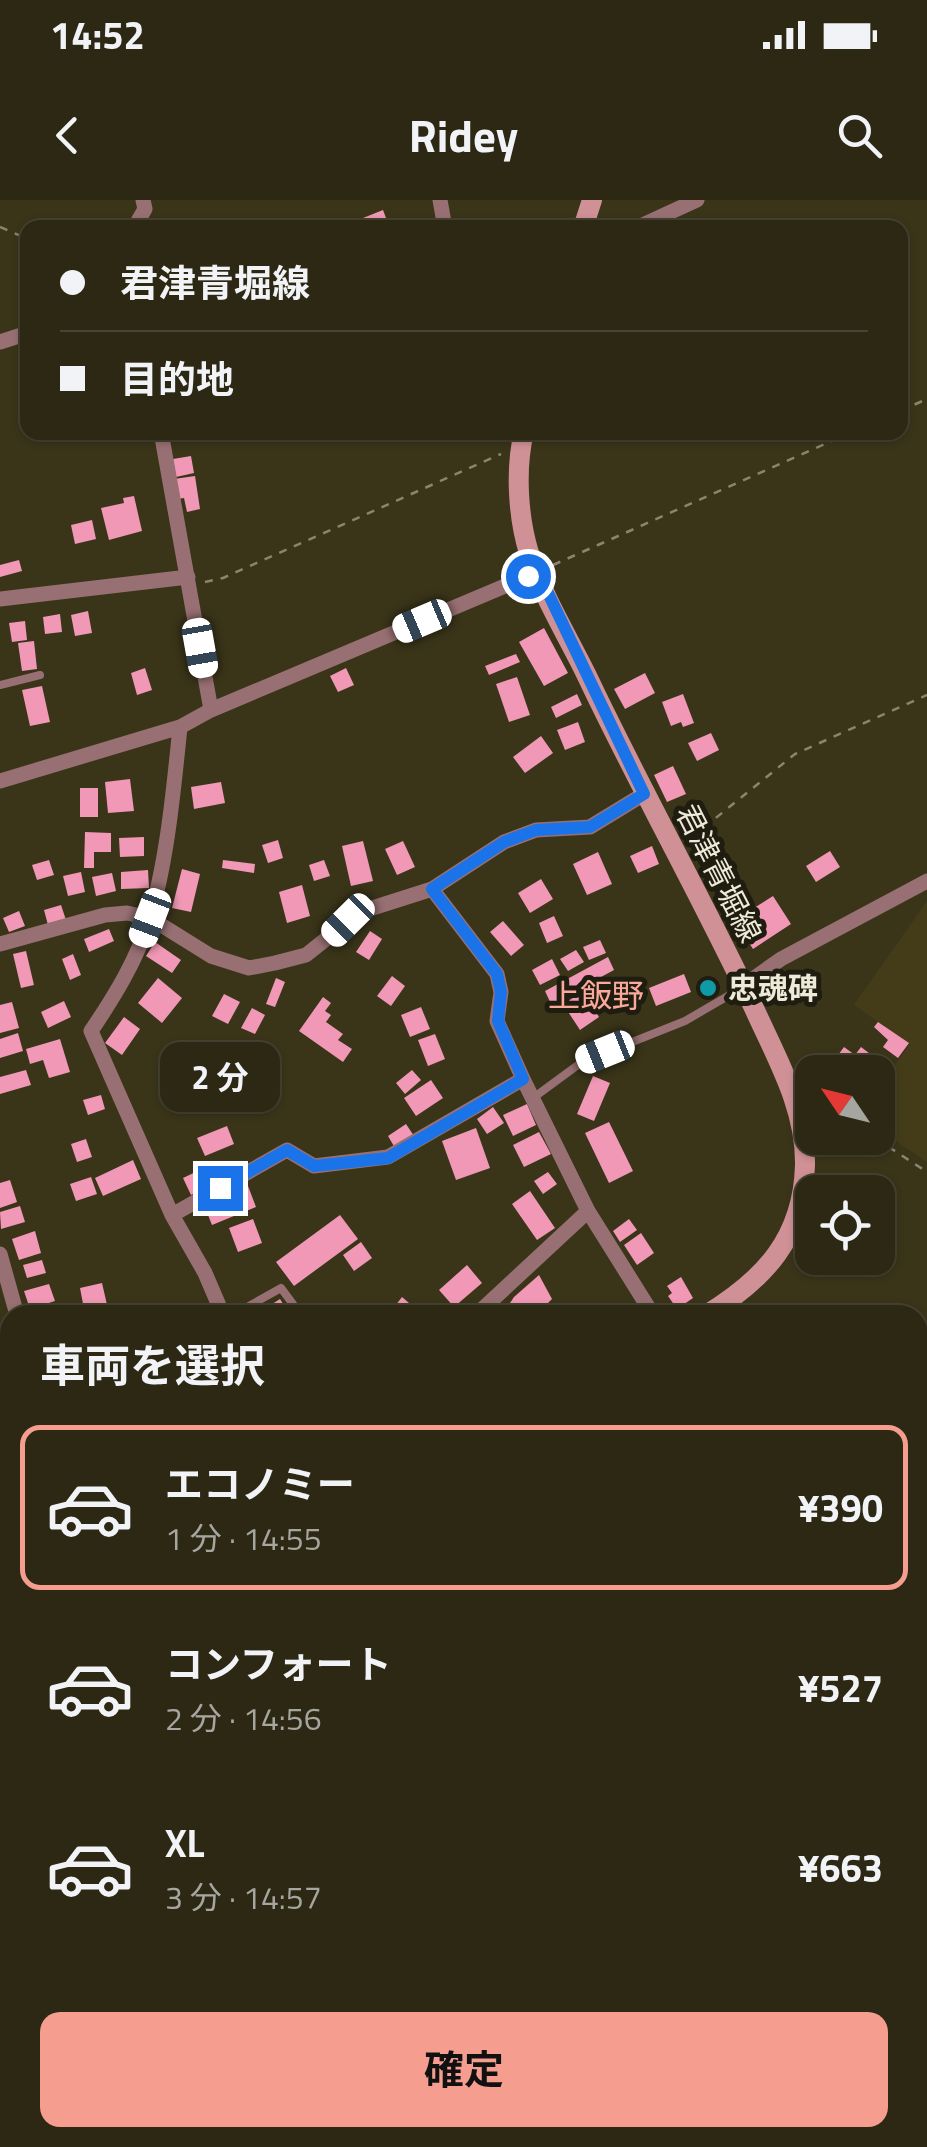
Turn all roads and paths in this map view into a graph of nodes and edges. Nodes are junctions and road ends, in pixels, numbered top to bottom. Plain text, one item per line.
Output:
1 (697, 200) edge
2 (653, 220) edge
3 (162, 440) edge
4 (518, 440) edge
5 (522, 440) edge
6 (834, 440) edge
7 (538, 572) junction
8 (188, 582) junction
9 (0, 599) edge
10 (40, 675) dead end
11 (0, 685) edge
12 (927, 696) edge
13 (211, 710) junction
14 (180, 726) junction
15 (0, 781) edge
16 (644, 794) junction
17 (674, 852) junction
18 (927, 881) edge
19 (432, 889) junction
20 (150, 918) junction
21 (0, 944) edge
22 (744, 986) junction
23 (523, 1079) junction
24 (532, 1098) junction
25 (895, 1151) edge
26 (927, 1172) edge
27 (588, 1211) junction
28 (172, 1215) junction
29 (0, 1254) edge
30 (15, 1305) edge
31 (219, 1305) edge
32 (251, 1305) edge
33 (294, 1305) edge
34 (487, 1305) edge
35 (648, 1305) edge
36 (721, 1305) edge

1 - 2 street
3 - 8 street
4 - 8 path
5 - 7 main road, 君津青堀線
6 - 7 path
7 - 13 street
7 - 16 main road, 君津青堀線
8 - 9 street
8 - 13 street
10 - 11 lane
12 - 17 path
13 - 14 street
14 - 15 street
14 - 20 street
16 - 17 main road, 君津青堀線
16 - 19 street
17 - 22 main road, 君津青堀線
18 - 22 street
19 - 20 street
19 - 23 street
20 - 21 street
20 - 28 street
22 - 24 lane
22 - 36 main road, 君津青堀線
23 - 24 street
23 - 28 street
24 - 27 street
25 - 26 path
27 - 34 street
27 - 35 street
28 - 31 street
29 - 30 street
32 - 33 lane

